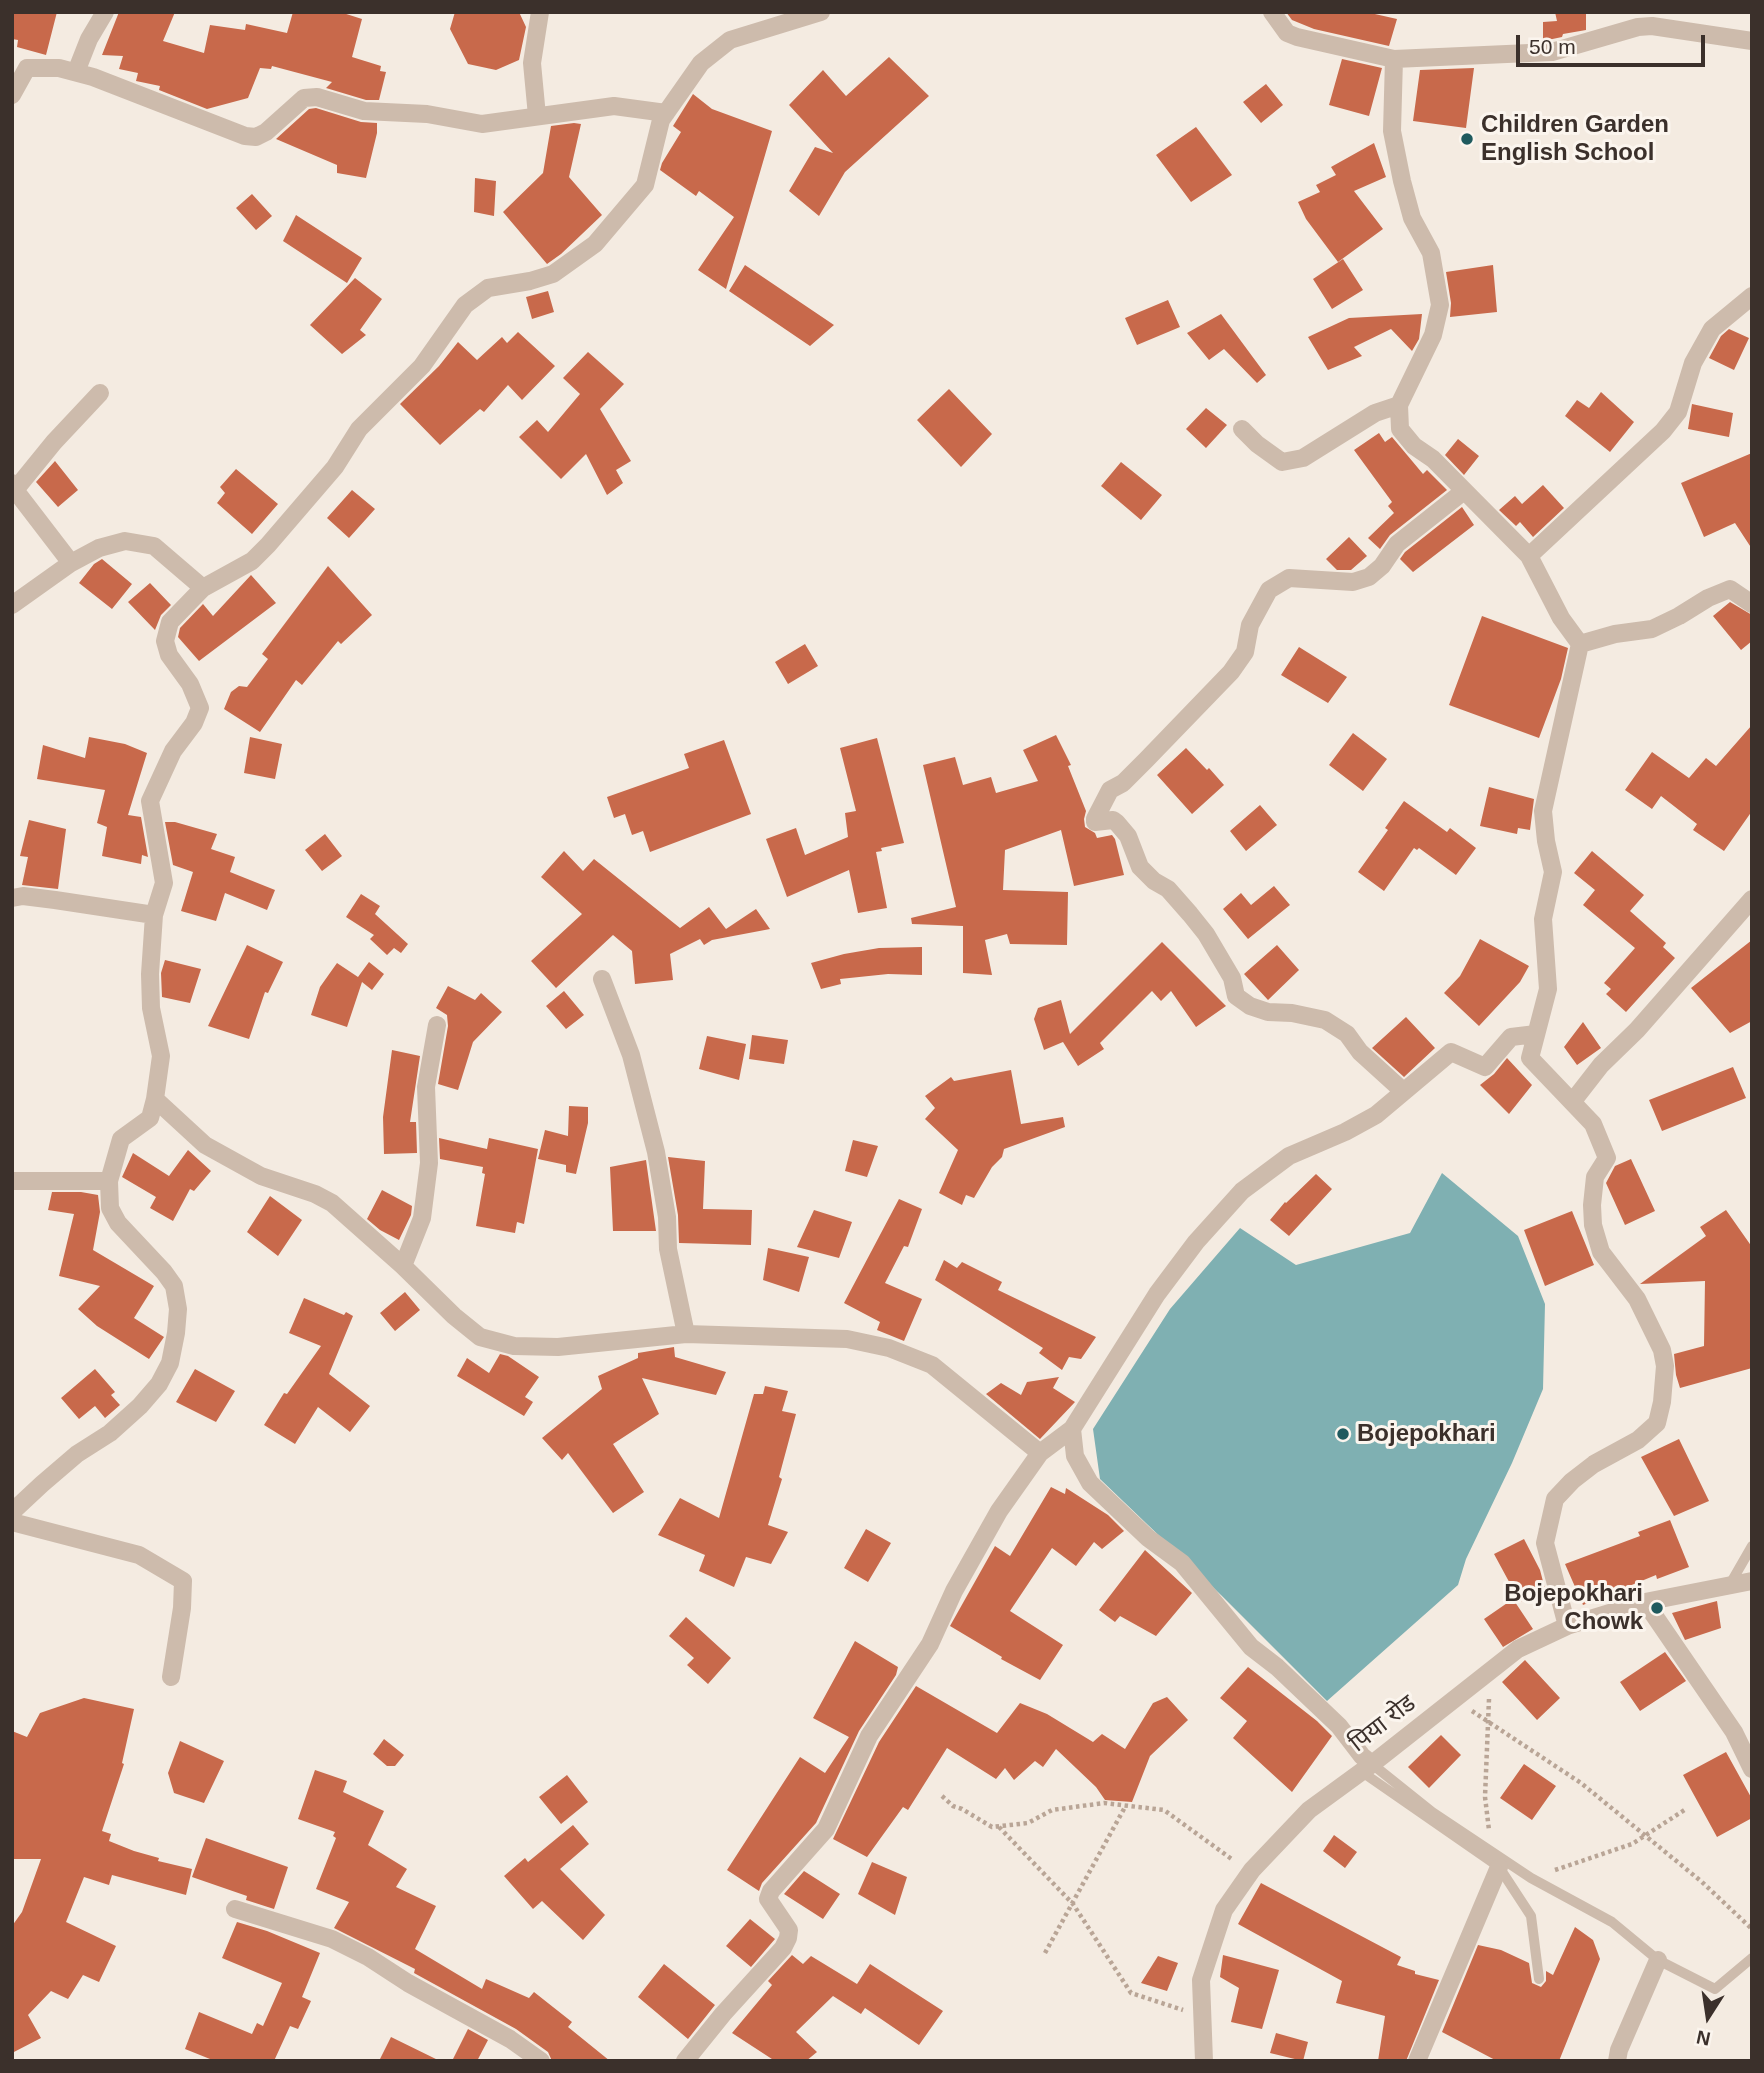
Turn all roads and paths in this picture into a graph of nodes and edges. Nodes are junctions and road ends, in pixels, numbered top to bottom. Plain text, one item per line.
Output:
1 (104, 12) edge
2 (540, 12) edge
3 (821, 12) edge
4 (1272, 12) edge
5 (1752, 41) edge
6 (1394, 59) junction
7 (76, 72) junction
8 (12, 95) edge
9 (666, 113) junction
10 (537, 116) junction
11 (1752, 296) edge
12 (100, 393) dead end
13 (1399, 405) junction
14 (1242, 429) dead end
15 (14, 486) edge
16 (1464, 491) junction
17 (1529, 556) junction
18 (71, 563) junction
19 (204, 588) junction
20 (1752, 604) edge
21 (12, 605) edge
22 (1580, 644) junction
23 (12, 898) edge
24 (1752, 899) edge
25 (154, 915) junction
26 (601, 979) dead end
27 (437, 1025) dead end
28 (1536, 1034) junction
29 (1403, 1091) junction
30 (155, 1098) junction
31 (1573, 1101) junction
32 (12, 1181) edge
33 (109, 1181) junction
34 (403, 1266) junction
35 (687, 1334) junction
36 (1072, 1429) junction
37 (1040, 1453) junction
38 (12, 1512) edge
39 (12, 1522) edge
40 (1752, 1546) edge
41 (1752, 1581) edge
42 (1728, 1586) junction
43 (1645, 1602) junction
44 (1567, 1626) junction
45 (1493, 1669) junction
46 (171, 1677) dead end
47 (1454, 1700) junction
48 (1487, 1720) junction
49 (1750, 1758) edge
50 (1367, 1768) junction
51 (942, 1796) dead end
52 (1125, 1807) junction
53 (1686, 1809) dead end
54 (999, 1826) junction
55 (1647, 1835) junction
56 (1496, 1859) junction
57 (1252, 1870) junction
58 (1531, 1878) junction
59 (1073, 1904) junction
60 (234, 1909) dead end
61 (1752, 1929) edge
62 (1045, 1953) dead end
63 (1752, 1958) edge
64 (1658, 1960) junction
65 (1539, 1979) dead end
66 (1202, 2015) junction
67 (541, 2061) edge
68 (685, 2061) edge
69 (1204, 2061) edge
70 (1417, 2061) edge
71 (1617, 2061) edge

1 - 7 street
2 - 10 street
3 - 9 street
4 - 6 street
5 - 6 street
6 - 13 street
7 - 8 street
7 - 10 street
9 - 10 street
9 - 19 street
11 - 17 street
12 - 15 street
13 - 14 street
13 - 16 street
15 - 18 street
16 - 17 street
16 - 29 street
17 - 22 street
18 - 19 street
18 - 21 street
19 - 25 street
20 - 22 street
22 - 28 street
23 - 25 street
24 - 31 street
25 - 30 street
26 - 35 street
27 - 34 street
28 - 29 street
28 - 31 street
29 - 36 street
30 - 33 street
30 - 34 street
31 - 44 street
32 - 33 street
33 - 38 street
34 - 35 street
35 - 37 street
36 - 37 street
36 - 50 street
37 - 68 street
39 - 46 street
40 - 42 lane
41 - 42 street, पिया रोड
42 - 43 street, पिया रोड
43 - 44 street, पिया रोड
43 - 49 street
44 - 45 street, पिया रोड
45 - 47 street, पिया रोड
45 - 48 path
47 - 48 path
47 - 50 street, पिया रोड
48 - 55 path
48 - 56 path
50 - 56 lane
50 - 56 lane
50 - 57 street, पिया रोड
51 - 54 path
52 - 54 path
52 - 57 path
52 - 59 path
53 - 55 path
54 - 59 path
55 - 58 path
55 - 61 path
56 - 58 lane
56 - 65 lane
56 - 70 street
57 - 66 street, पिया रोड
58 - 64 lane
59 - 62 path
59 - 66 path
60 - 67 street
63 - 64 lane
64 - 71 street
66 - 69 street, पिया रोड

